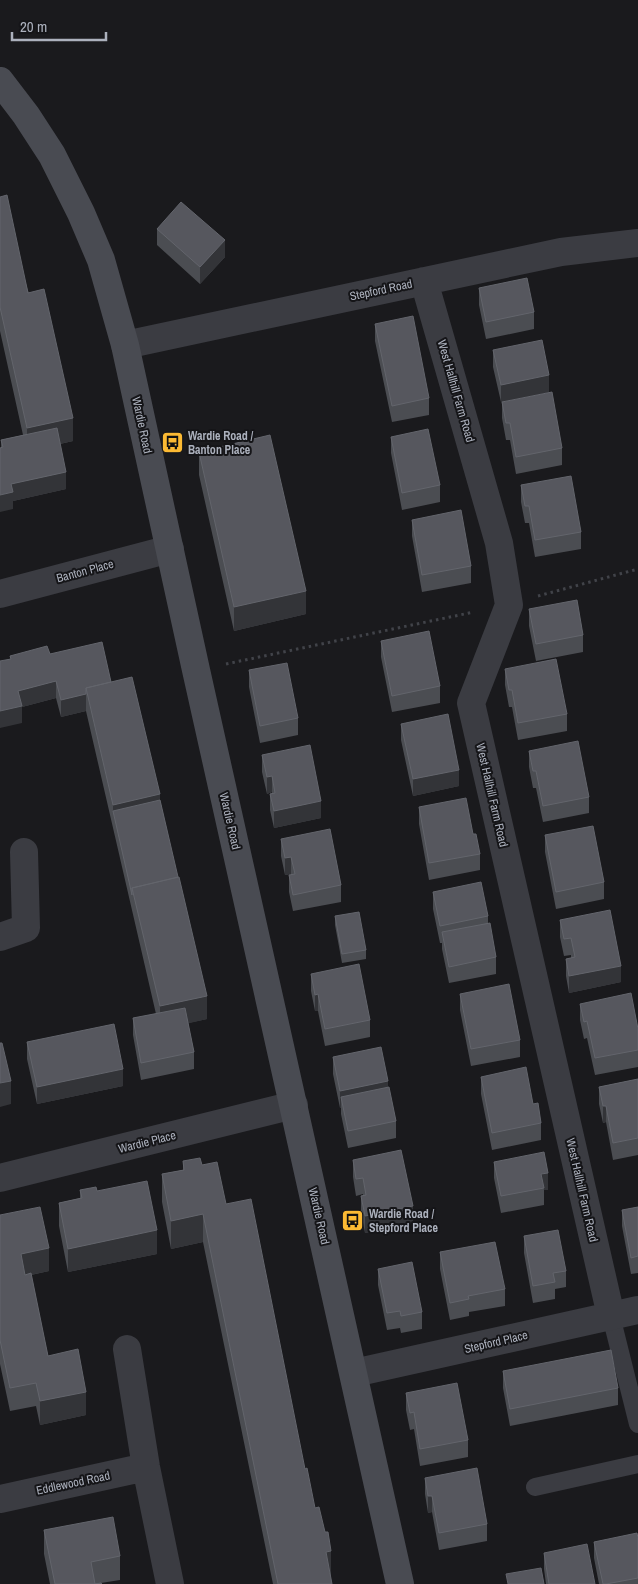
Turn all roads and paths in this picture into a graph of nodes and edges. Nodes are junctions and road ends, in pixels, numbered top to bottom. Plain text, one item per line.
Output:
1 (0, 81) edge
2 (638, 243) edge
3 (424, 281) junction
4 (124, 345) junction
5 (170, 549) junction
6 (638, 569) edge
7 (0, 594) edge
8 (509, 605) junction
9 (196, 670) junction
10 (24, 852) dead end
11 (0, 937) edge
12 (294, 1105) junction
13 (0, 1178) edge
14 (638, 1310) edge
15 (611, 1316) junction
16 (127, 1349) dead end
17 (354, 1374) junction
18 (638, 1424) edge
19 (638, 1464) edge
20 (146, 1467) junction
21 (535, 1487) dead end
22 (0, 1499) edge
23 (170, 1584) edge
24 (400, 1584) edge

1 - 4 street, Wardie Road
2 - 3 street, Stepford Road
3 - 4 street, Stepford Road
3 - 8 street, West Hallhill Farm Road
4 - 5 street, Wardie Road
5 - 7 street, Banton Place
5 - 9 street, Wardie Road
6 - 8 path
8 - 9 path
8 - 15 street, West Hallhill Farm Road
9 - 12 street, Wardie Road
10 - 11 street
12 - 13 street, Wardie Place
12 - 17 street, Wardie Road
14 - 15 street, Stepford Place
15 - 17 street, Stepford Place
15 - 18 lane
16 - 20 street
17 - 24 street, Wardie Road
19 - 21 lane
20 - 22 street, Eddlewood Road
20 - 23 street

